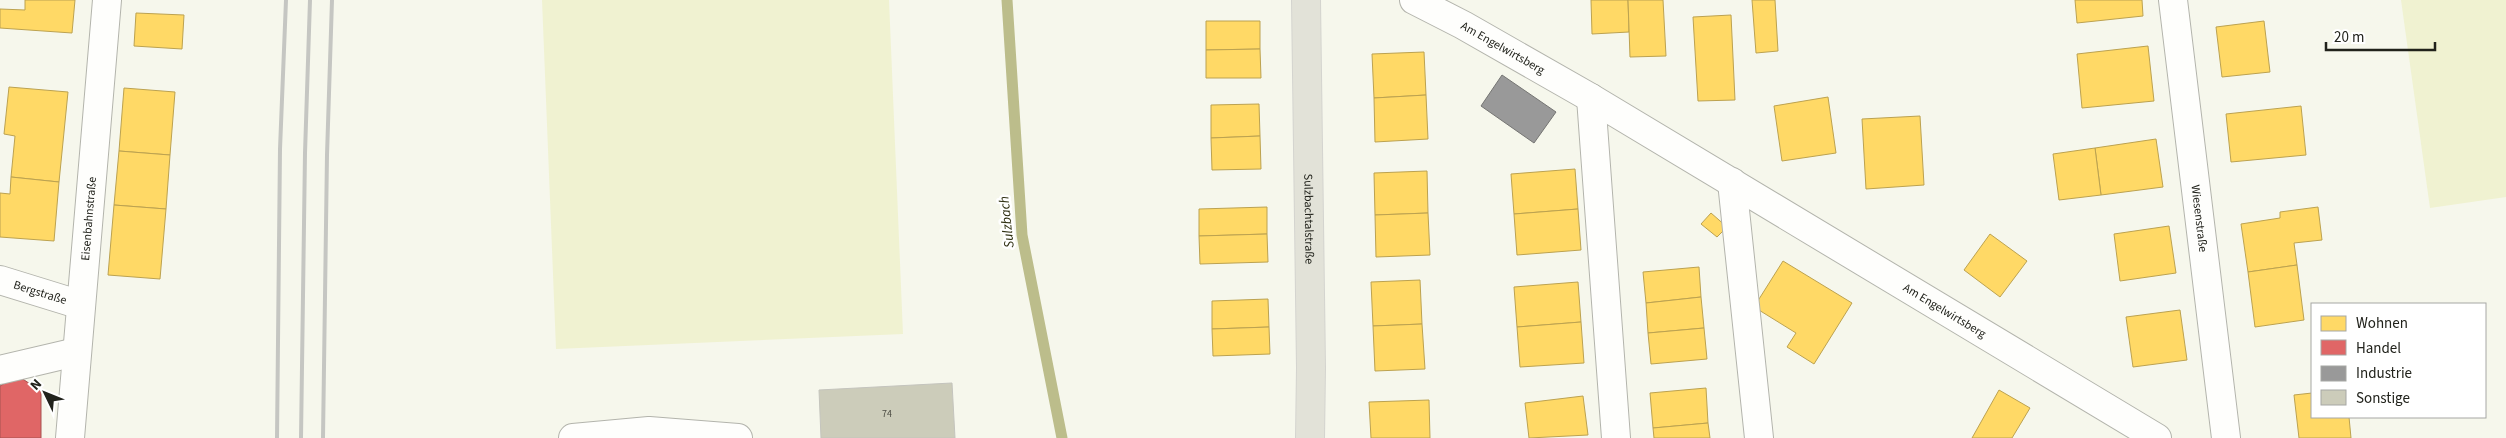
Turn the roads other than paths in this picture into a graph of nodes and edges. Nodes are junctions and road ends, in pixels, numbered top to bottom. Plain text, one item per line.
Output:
1 (107, 0) edge
2 (1306, 0) edge
3 (1414, 0) edge
4 (2173, 0) edge
5 (1592, 98) junction
6 (1732, 182) junction
7 (0, 280) edge
8 (81, 305) junction
9 (76, 352) junction
10 (0, 370) edge
11 (70, 438) edge
12 (573, 438) edge
13 (738, 438) edge
14 (1310, 438) edge
15 (1616, 438) edge
16 (1759, 438) edge
17 (2157, 438) edge
18 (2226, 438) edge

1 - 8 street, Eisenbahnstraße
2 - 14 main road, Sulzbachtalstraße
3 - 5 street, Am Engelwirtsberg
4 - 18 street, Wiesenstraße
5 - 6 street, Am Engelwirtsberg
5 - 15 street
6 - 16 street
6 - 17 street, Am Engelwirtsberg
7 - 8 street, Bergstraße
8 - 9 street, Eisenbahnstraße
9 - 10 street
9 - 11 street, Eisenbahnstraße
12 - 13 street

